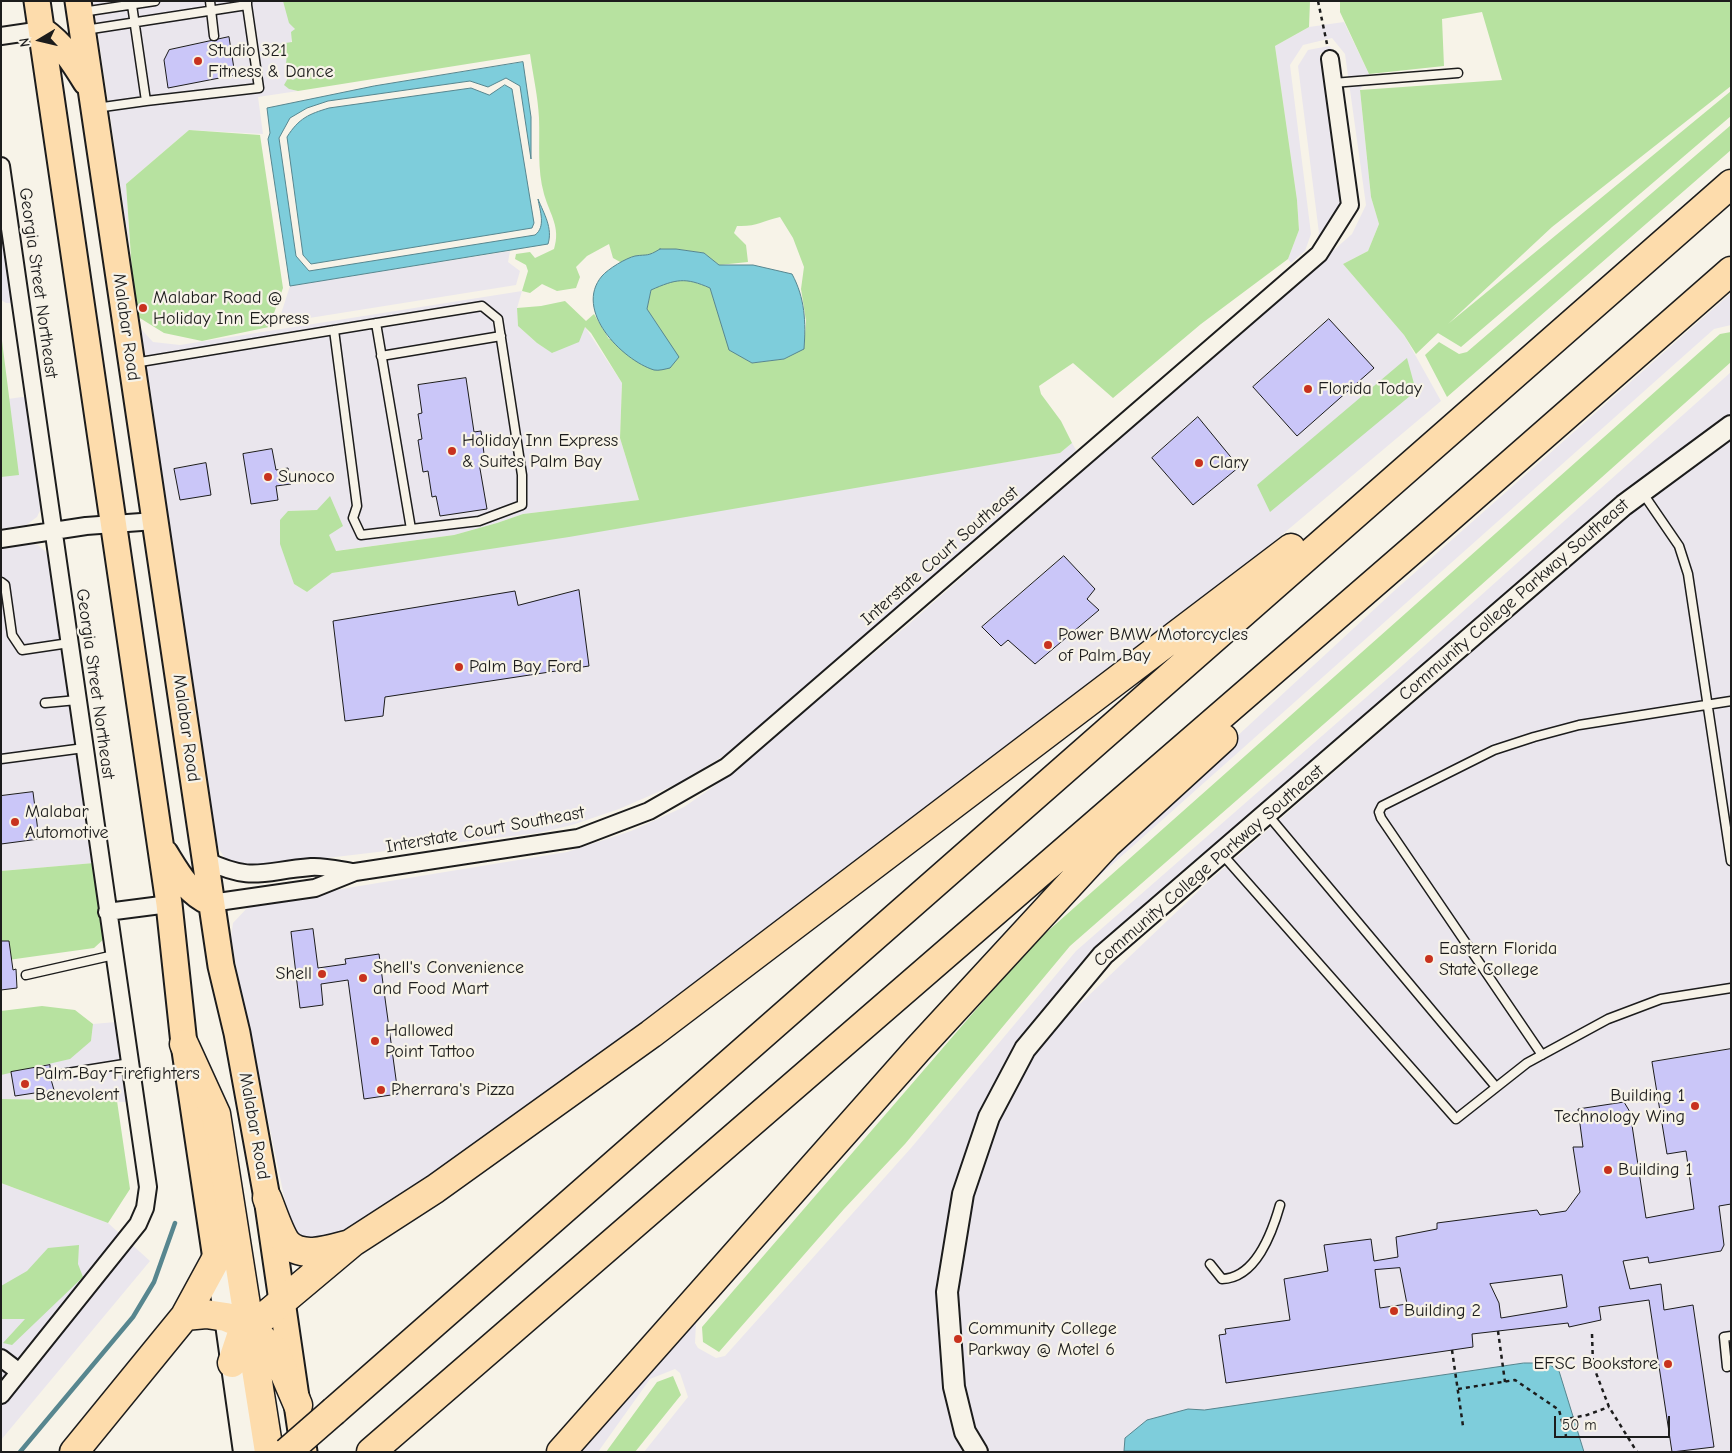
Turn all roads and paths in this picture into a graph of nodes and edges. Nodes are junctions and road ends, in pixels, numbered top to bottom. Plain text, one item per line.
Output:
1 (37, 1) edge
2 (155, 1) edge
3 (210, 1) edge
4 (1318, 1) edge
5 (247, 3) edge
6 (132, 5) junction
7 (210, 10) junction
8 (80, 14) edge
9 (135, 22) junction
10 (42, 30) junction
11 (1, 36) edge
12 (214, 36) dead end
13 (1330, 59) joint
14 (1458, 73) dead end
15 (1333, 83) junction
16 (93, 100) junction
17 (146, 101) junction
18 (1, 166) edge
19 (1731, 184) edge
20 (6, 236) edge
21 (1731, 271) edge
22 (376, 323) junction
23 (334, 330) junction
24 (501, 336) junction
25 (381, 356) junction
26 (132, 364) junction
27 (1731, 426) edge
28 (1641, 490) junction
29 (1373, 498) junction
30 (155, 521) junction
31 (113, 524) junction
32 (411, 529) junction
33 (53, 531) junction
34 (1433, 532) junction
35 (1, 539) edge
36 (1, 582) edge
37 (69, 644) junction
38 (77, 700) junction
39 (1731, 701) edge
40 (45, 703) dead end
41 (1709, 704) junction
42 (84, 748) junction
43 (1, 759) edge
44 (1267, 813) junction
45 (160, 845) junction
46 (1221, 853) junction
47 (205, 860) junction
48 (1731, 861) edge
49 (356, 872) junction
50 (211, 903) junction
51 (169, 904) junction
52 (108, 912) junction
53 (114, 955) junction
54 (26, 975) dead end
55 (1731, 988) edge
56 (184, 1044) junction
57 (1542, 1055) junction
58 (130, 1063) junction
59 (55, 1075) dead end
60 (1496, 1087) junction
61 (267, 1198) junction
62 (1280, 1205) dead end
63 (354, 1242) junction
64 (216, 1259) junction
65 (1210, 1264) dead end
66 (284, 1301) junction
67 (185, 1316) junction
68 (238, 1322) junction
69 (1498, 1331) dead end
70 (1592, 1334) dead end
71 (1731, 1336) edge
72 (1452, 1350) dead end
73 (1, 1358) edge
74 (232, 1363) joint
75 (1727, 1367) dead end
76 (18, 1372) junction
77 (1505, 1382) junction
78 (1458, 1389) junction
79 (1, 1395) edge
80 (298, 1405) junction
81 (1609, 1407) junction
82 (1562, 1420) junction
83 (1463, 1426) dead end
84 (1566, 1436) dead end
85 (74, 1452) edge
86 (245, 1452) edge
87 (269, 1452) edge
88 (287, 1452) edge
89 (304, 1452) edge
90 (371, 1452) edge
91 (562, 1452) edge
92 (977, 1452) edge
93 (1637, 1452) edge

1 - 10 main road
2 - 6 lane
3 - 7 lane
4 - 13 path
5 - 7 lane
5 - 17 lane
6 - 8 lane
6 - 9 lane
7 - 9 lane
7 - 12 lane
8 - 9 lane
8 - 16 main road, Malabar Road
9 - 17 lane
10 - 11 street
10 - 16 main road
10 - 31 main road
13 - 15 street, Interstate Court Southeast
14 - 15 lane
15 - 49 street, Interstate Court Southeast
16 - 17 lane
16 - 26 main road, Malabar Road
18 - 20 street, Georgia Street Northeast
19 - 29 highway
20 - 33 street, Georgia Street Northeast
21 - 34 highway
22 - 23 lane
22 - 24 lane
22 - 25 lane
23 - 26 lane
23 - 32 lane
24 - 25 lane
24 - 32 lane
25 - 32 lane
26 - 30 main road, Malabar Road
27 - 28 street, Community College Parkway Southeast
28 - 41 lane
28 - 44 street, Community College Parkway Southeast
29 - 63 highway
29 - 88 highway, bridge
30 - 31 street
30 - 47 main road, Malabar Road
31 - 33 street
31 - 45 main road
33 - 35 street
33 - 37 street, Georgia Street Northeast
34 - 90 highway
34 - 91 highway
36 - 37 lane
37 - 38 street, Georgia Street Northeast
38 - 40 lane
38 - 42 street, Georgia Street Northeast
39 - 41 lane
41 - 48 lane
41 - 57 lane
42 - 43 lane
42 - 52 street, Georgia Street Northeast
44 - 46 street, Community College Parkway Southeast
44 - 60 lane
45 - 50 main road
45 - 51 main road
46 - 60 lane
46 - 92 street, Community College Parkway Southeast
47 - 49 street, Interstate Court Southeast
47 - 50 main road, Malabar Road
49 - 50 street, Interstate Court Southeast
50 - 61 main road, Malabar Road
51 - 52 street
51 - 56 main road
52 - 53 street, Georgia Street Northeast
53 - 54 lane
53 - 58 street, Georgia Street Northeast
55 - 57 lane
56 - 64 main road
56 - 68 highway
57 - 60 lane
58 - 59 lane
58 - 76 street, Georgia Street Northeast
61 - 63 highway
61 - 66 main road, Malabar Road
62 - 65 lane
63 - 66 highway
64 - 67 highway
64 - 68 main road
66 - 68 highway
66 - 80 main road, Malabar Road
67 - 68 highway
67 - 85 highway
68 - 74 highway
68 - 80 highway
68 - 87 highway
69 - 77 path
70 - 81 path
71 - 75 lane
72 - 78 path
73 - 76 street
74 - 86 main road
76 - 79 street
77 - 78 path
77 - 82 path
78 - 83 path
80 - 89 main road, Malabar Road
81 - 82 path
81 - 93 path
82 - 84 path

